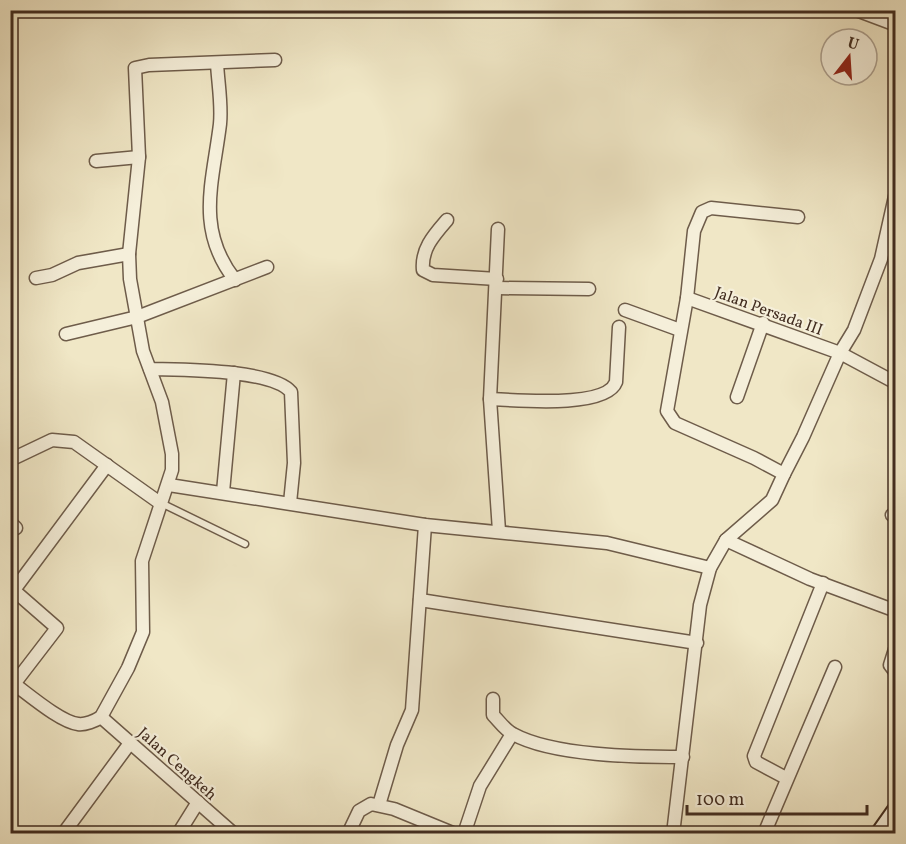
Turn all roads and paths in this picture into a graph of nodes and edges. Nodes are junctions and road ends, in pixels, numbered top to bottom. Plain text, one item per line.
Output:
1 (856, 10) edge
2 (896, 24) edge
3 (275, 60) dead end
4 (217, 63) junction
5 (139, 157) junction
6 (96, 161) dead end
7 (896, 192) edge
8 (798, 218) dead end
9 (447, 220) dead end
10 (498, 229) dead end
11 (129, 254) junction
12 (267, 267) dead end
13 (36, 278) dead end
14 (235, 280) junction
15 (497, 283) junction
16 (589, 289) dead end
17 (687, 298) junction
18 (626, 310) dead end
19 (136, 316) junction
20 (763, 323) junction
21 (619, 327) dead end
22 (680, 330) junction
23 (66, 334) dead end
24 (840, 353) junction
25 (150, 369) junction
26 (234, 373) junction
27 (896, 383) edge
28 (737, 397) dead end
29 (490, 399) junction
30 (10, 459) edge
31 (107, 465) junction
32 (784, 474) junction
33 (169, 485) junction
34 (223, 492) junction
35 (160, 503) junction
36 (290, 503) junction
37 (425, 525) junction
38 (499, 531) junction
39 (726, 540) junction
40 (245, 544) dead end
41 (710, 567) junction
42 (824, 583) junction
43 (12, 588) edge
44 (420, 600) junction
45 (896, 611) edge
46 (697, 642) junction
47 (896, 646) edge
48 (835, 667) dead end
49 (896, 673) edge
50 (12, 682) edge
51 (493, 699) dead end
52 (100, 717) junction
53 (512, 734) junction
54 (130, 743) junction
55 (683, 757) junction
56 (786, 778) junction
57 (198, 802) junction
58 (379, 805) junction
59 (896, 810) edge
60 (425, 828) edge
61 (63, 834) edge
62 (178, 834) edge
63 (234, 834) edge
64 (348, 834) edge
65 (455, 834) edge
66 (464, 834) edge
67 (673, 834) edge
68 (764, 834) edge
69 (879, 834) edge

1 - 2 street
3 - 4 street
4 - 5 street
4 - 14 street
5 - 6 street
5 - 11 street
7 - 24 street
8 - 17 street
9 - 15 street
10 - 15 street
11 - 13 street
11 - 19 street
12 - 14 street
14 - 19 street
15 - 16 street
15 - 29 street
17 - 20 street, Jalan Persada III
17 - 22 street
18 - 22 street
19 - 23 street
19 - 25 street
20 - 24 street, Jalan Persada III
20 - 28 street
21 - 29 street
22 - 32 street
24 - 27 street, Jalan Persada III
24 - 32 street
25 - 26 street
25 - 33 street
26 - 34 street
26 - 36 street
29 - 38 street
30 - 31 street
31 - 35 street
31 - 43 street
32 - 39 street
33 - 34 street
33 - 35 street
34 - 36 street
35 - 40 lane
35 - 52 street
36 - 37 street
37 - 38 street
37 - 44 street
38 - 41 street
39 - 41 street
39 - 42 street
41 - 46 street
42 - 45 street
42 - 56 street
43 - 50 street
44 - 46 street
44 - 58 street
46 - 55 street
47 - 49 street
48 - 56 street
50 - 52 street
51 - 53 street
52 - 54 street, Jalan Cengkeh
53 - 55 street
53 - 66 street
54 - 57 street, Jalan Cengkeh
54 - 61 street
55 - 67 street
56 - 68 street
57 - 62 street
57 - 63 street, Jalan Cengkeh
58 - 60 street
58 - 64 street
59 - 69 street
60 - 65 street

